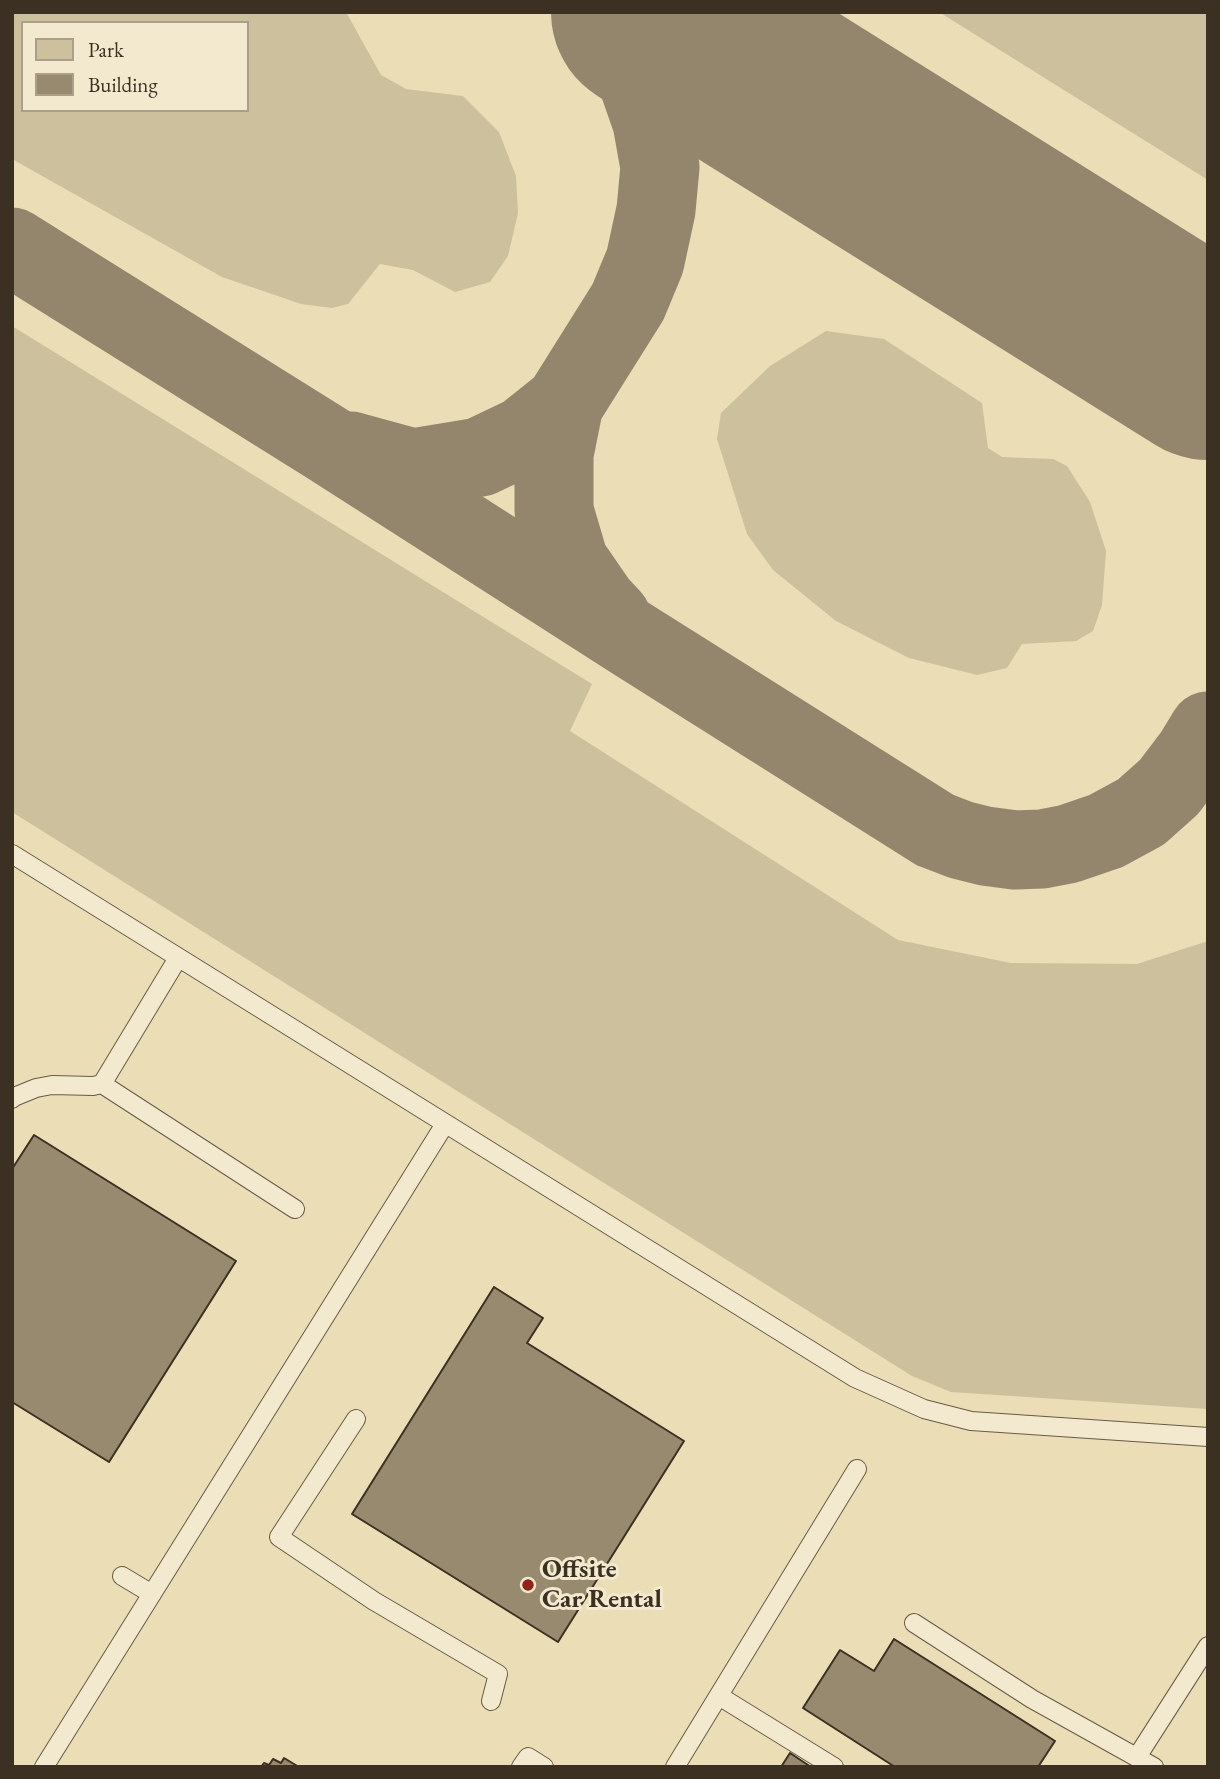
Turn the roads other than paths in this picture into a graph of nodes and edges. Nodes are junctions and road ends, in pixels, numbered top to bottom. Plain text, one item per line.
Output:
1 (12, 854) edge
2 (178, 958) junction
3 (102, 1084) junction
4 (12, 1099) edge
5 (446, 1124) junction
6 (295, 1209) dead end
7 (356, 1419) dead end
8 (1208, 1437) edge
9 (857, 1469) dead end
10 (122, 1576) dead end
11 (152, 1594) junction
12 (914, 1623) dead end
13 (1208, 1646) edge
14 (719, 1696) junction
15 (491, 1701) dead end
16 (1136, 1757) junction
17 (44, 1767) edge
18 (521, 1767) edge
19 (544, 1767) edge
20 (675, 1767) edge
21 (834, 1767) edge
22 (1154, 1767) edge

1 - 2 lane
2 - 3 lane
2 - 5 lane
3 - 4 lane
3 - 6 lane
5 - 8 lane
5 - 11 lane
7 - 15 lane
9 - 14 lane
10 - 11 lane
11 - 17 lane
12 - 16 lane
13 - 16 lane
14 - 20 lane
14 - 21 lane
16 - 22 lane
18 - 19 lane

